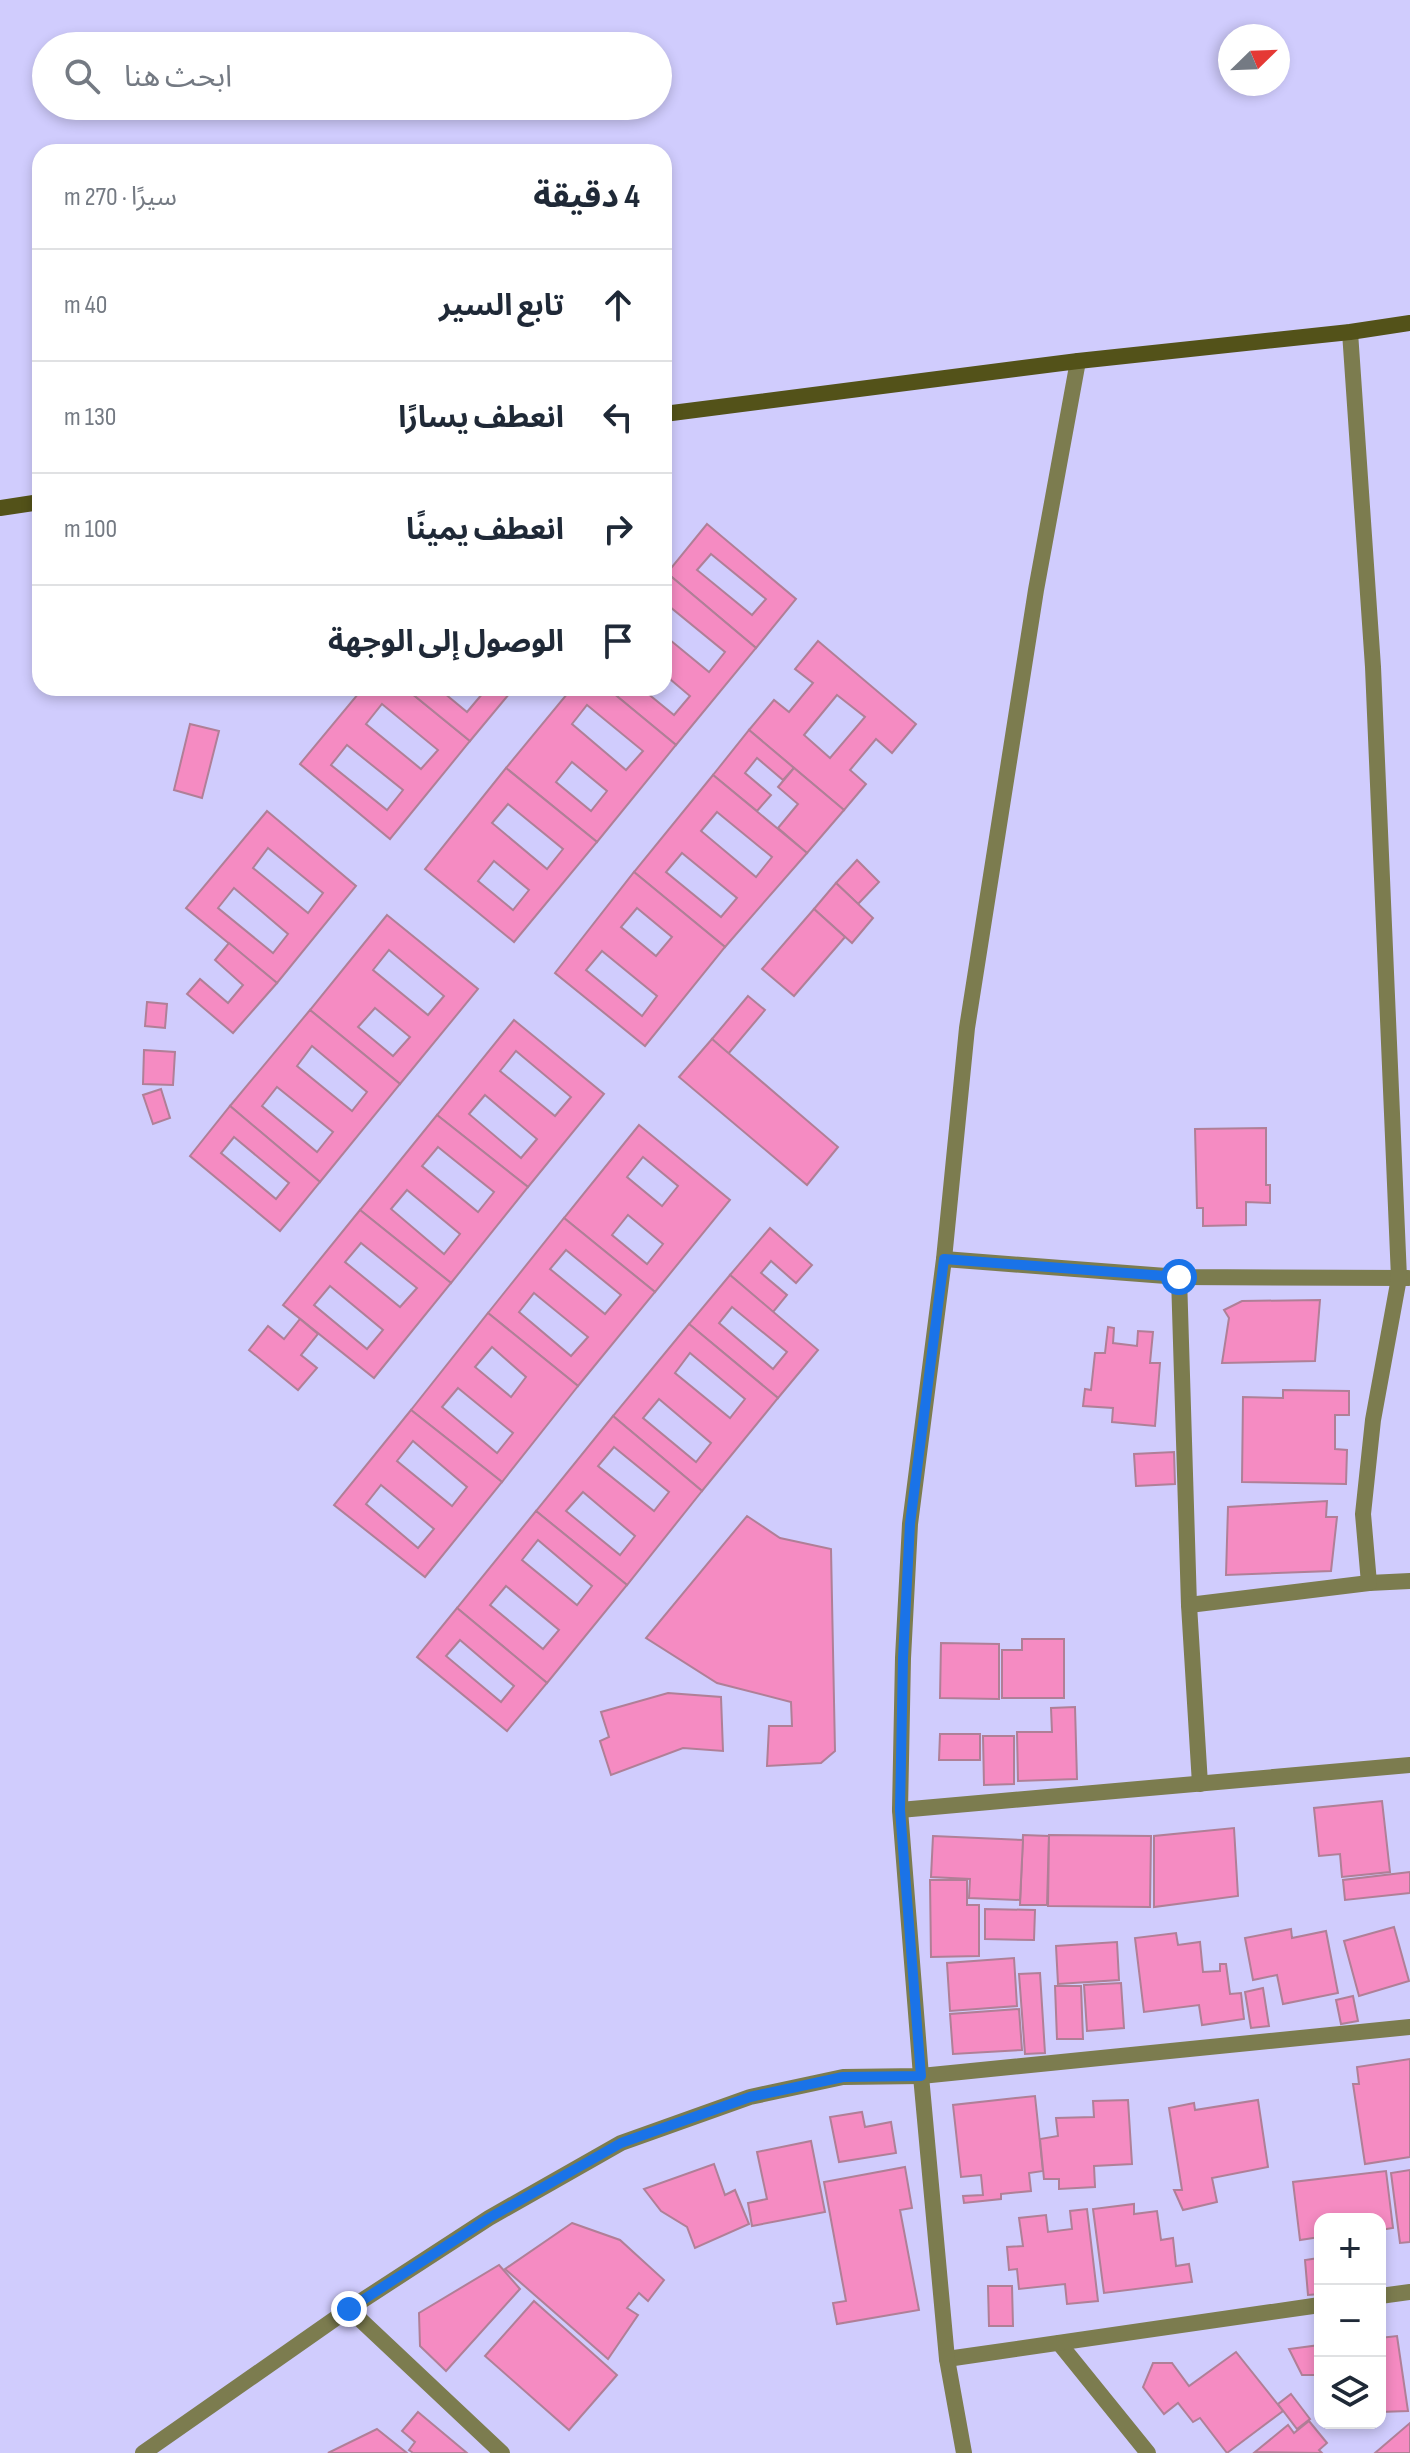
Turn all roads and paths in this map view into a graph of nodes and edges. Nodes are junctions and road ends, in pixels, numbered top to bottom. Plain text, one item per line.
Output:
1 (1410, 323) edge
2 (1350, 332) junction
3 (1078, 361) junction
4 (672, 413) edge
5 (32, 503) edge
6 (0, 508) edge
7 (944, 1259) junction
8 (1179, 1277) junction
9 (1405, 1278) edge
10 (1410, 1581) edge
11 (1369, 1583) junction
12 (1189, 1605) junction
13 (1410, 1765) edge
14 (1200, 1784) junction
15 (900, 1810) junction
16 (1410, 2027) edge
17 (921, 2076) junction
18 (1410, 2292) edge
19 (1386, 2295) edge
20 (1314, 2306) edge
21 (349, 2309) junction
22 (1059, 2343) junction
23 (947, 2359) junction
24 (143, 2453) edge
25 (502, 2453) edge
26 (964, 2453) edge
27 (1148, 2453) edge

1 - 2 main road
2 - 3 main road
2 - 9 street
3 - 4 main road
3 - 7 street
5 - 6 main road
7 - 8 street
7 - 15 street
8 - 9 street
8 - 12 street
9 - 11 street
10 - 11 street
11 - 12 street
12 - 14 street
13 - 14 street
14 - 15 street
15 - 17 street
16 - 17 street
17 - 21 street
17 - 23 street
18 - 19 street
20 - 22 street
21 - 24 street
21 - 25 street
22 - 23 street
22 - 27 street
23 - 26 street

